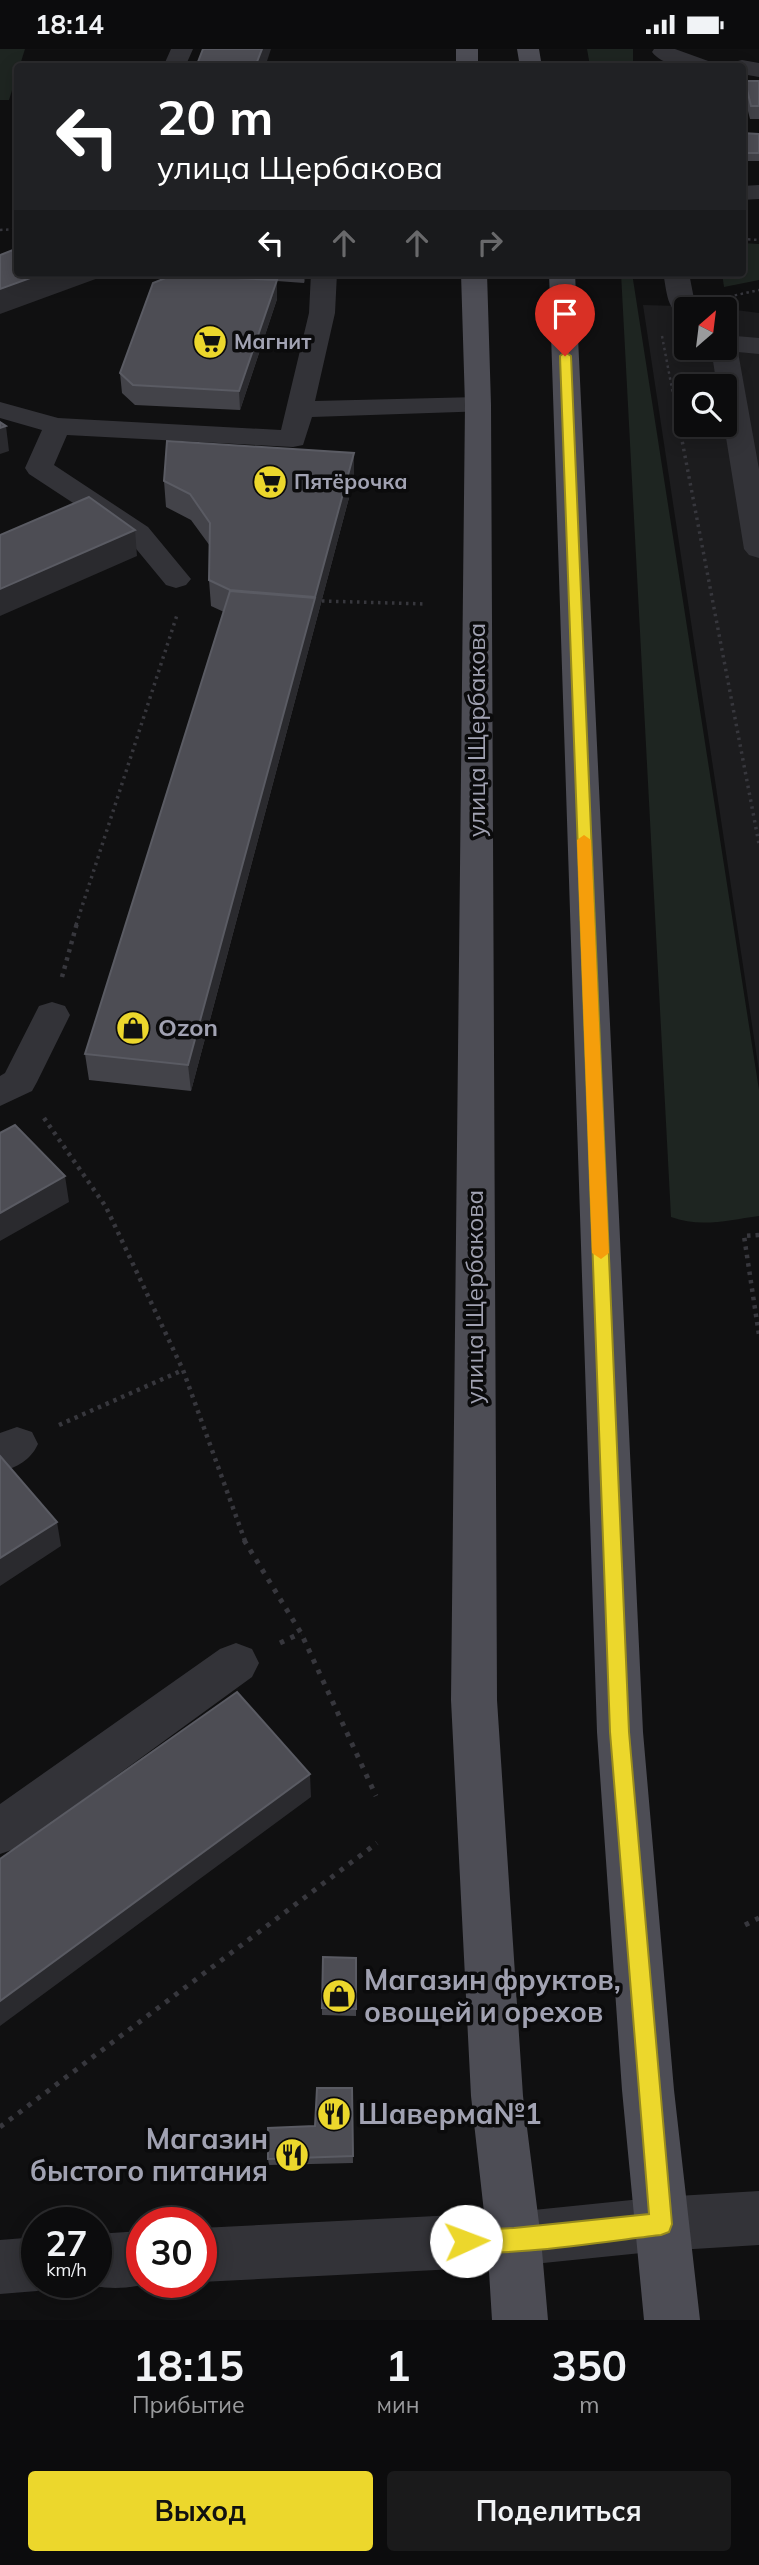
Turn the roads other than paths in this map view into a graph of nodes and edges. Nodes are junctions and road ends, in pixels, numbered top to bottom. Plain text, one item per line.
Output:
1 (663, 56) edge
2 (689, 63) edge
3 (324, 277) edge
4 (474, 277) edge
5 (562, 277) edge
6 (677, 277) edge
7 (681, 297) edge
8 (737, 344) edge
9 (759, 346) edge
10 (726, 361) edge
11 (478, 405) junction
12 (300, 408) junction
13 (0, 409) edge
14 (57, 426) junction
15 (759, 549) edge
16 (176, 579) road end
17 (52, 1015) road end
18 (9, 1088) edge
19 (236, 1663) dead end
20 (0, 1832) edge
21 (759, 2218) edge
22 (661, 2224) junction
23 (514, 2239) junction
24 (217, 2254) edge
25 (21, 2266) edge
26 (0, 2267) edge
27 (520, 2320) edge
28 (673, 2320) edge

1 - 2 street
3 - 12 street
4 - 11 main road, улица Щербакова
5 - 22 main road
6 - 7 street
8 - 9 street
10 - 15 street
11 - 12 street
11 - 23 main road, улица Щербакова
12 - 14 street
13 - 14 street
14 - 16 street
17 - 18 street
19 - 20 street
21 - 22 street
22 - 23 street
22 - 28 main road
23 - 24 street
23 - 27 main road, улица Щербакова
25 - 26 street

